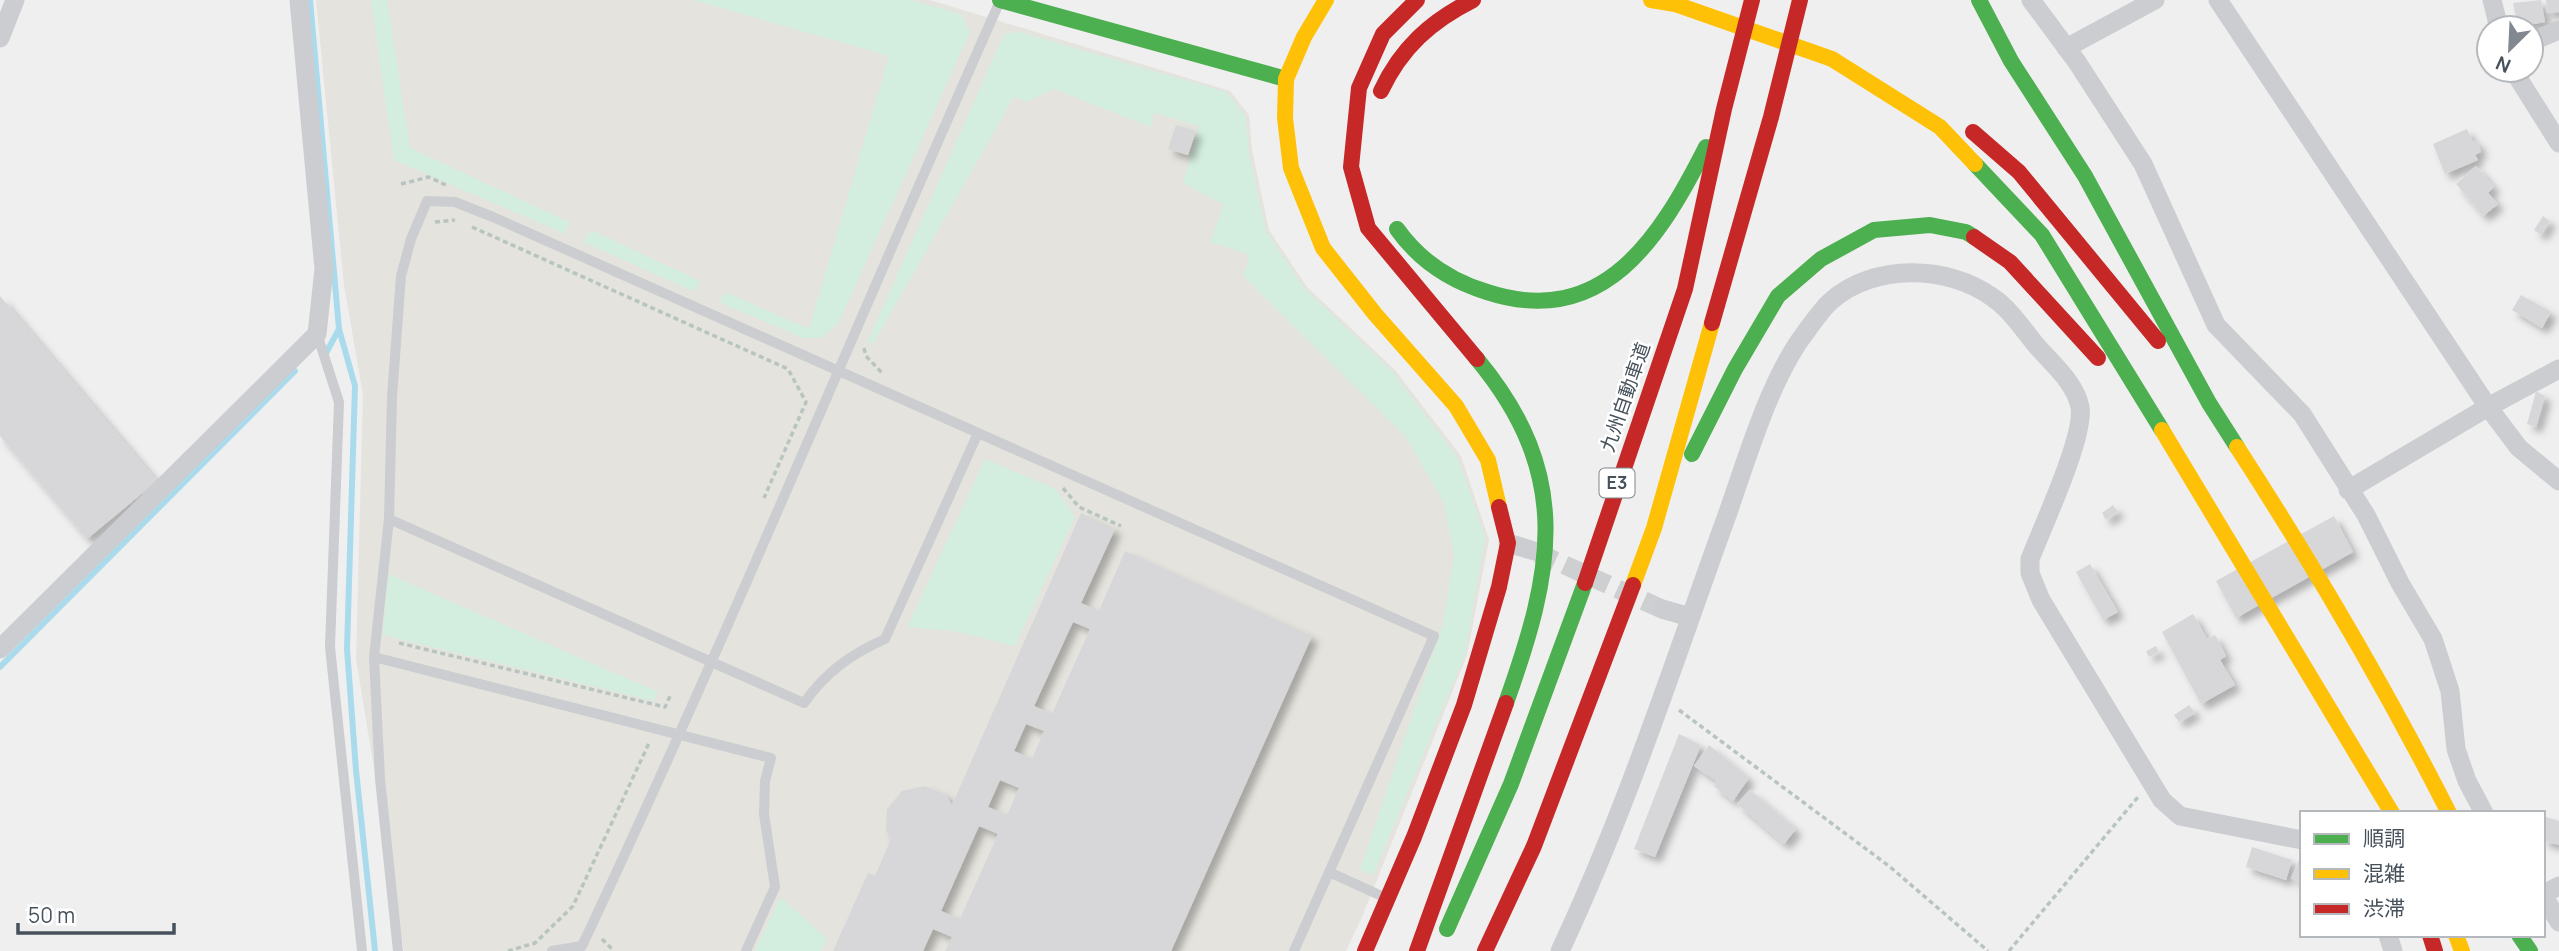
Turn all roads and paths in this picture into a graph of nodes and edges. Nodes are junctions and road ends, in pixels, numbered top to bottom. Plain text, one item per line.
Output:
1 (15, 0) edge
2 (299, 0) edge
3 (1000, 0) edge
4 (1326, 0) edge
5 (1416, 0) edge
6 (1473, 0) edge
7 (1651, 0) edge
8 (1800, 0) edge
9 (1979, 0) edge
10 (2031, 0) edge
11 (2154, 0) edge
12 (2218, 0) edge
13 (1745, 2) edge
14 (1816, 33) dead end
15 (0, 38) edge
16 (2066, 48) junction
17 (1286, 79) junction
18 (2522, 84) edge
19 (1378, 105) dead end
20 (1724, 109) junction
21 (1960, 120) dead end
22 (2559, 144) edge
23 (1386, 209) dead end
24 (429, 225) dead end
25 (317, 334) junction
26 (863, 344) dead end
27 (836, 369) junction
28 (2559, 369) edge
29 (886, 377) dead end
30 (806, 402) dead end
31 (2210, 403) junction
32 (2488, 407) junction
33 (978, 433) junction
34 (2164, 435) junction
35 (2559, 481) edge
36 (1059, 483) dead end
37 (2348, 491) junction
38 (389, 519) junction
39 (1121, 526) dead end
40 (1654, 528) junction
41 (1508, 543) junction
42 (1534, 551) tunnel mouth
43 (1662, 608) tunnel mouth
44 (1690, 617) junction
45 (399, 643) dead end
46 (0, 649) edge
47 (374, 657) junction
48 (711, 663) junction
49 (671, 694) dead end
50 (1663, 698) junction
51 (2407, 730) junction
52 (654, 732) dead end
53 (679, 733) junction
54 (2360, 757) junction
55 (2152, 781) junction
56 (2381, 811) edge
57 (2391, 811) edge
58 (2433, 811) edge
59 (2448, 811) edge
60 (2483, 811) edge
61 (2300, 839) edge
62 (1329, 872) junction
63 (2545, 898) edge
64 (1387, 899) junction
65 (2559, 922) edge
66 (1442, 939) dead end
67 (582, 946) junction
68 (362, 951) edge
69 (398, 951) edge
70 (508, 951) edge
71 (552, 951) edge
72 (594, 951) edge
73 (746, 951) edge
74 (1294, 951) edge
75 (1365, 951) edge
76 (1417, 951) edge
77 (1485, 951) edge
78 (1560, 951) edge
79 (1989, 951) edge
80 (2009, 951) edge

1 - 15 street
2 - 25 street
3 - 17 main road
3 - 27 lane
4 - 17 main road
5 - 76 main road
6 - 19 main road
7 - 34 main road
8 - 40 main road, E3
9 - 31 main road
10 - 16 street
11 - 16 street
12 - 32 street
13 - 14 main road
13 - 20 main road, 九州自動車道 / E3
16 - 37 street
17 - 41 main road
18 - 22 street
20 - 23 main road
20 - 66 main road, 九州自動車道 / E3
21 - 31 main road
24 - 30 path
25 - 46 street
25 - 68 lane
26 - 29 path
27 - 33 lane
27 - 38 lane
27 - 48 lane
28 - 32 street
31 - 51 main road
32 - 35 street
32 - 37 street
33 - 48 lane
33 - 62 lane
34 - 40 main road
34 - 54 main road
36 - 39 path
37 - 60 street
38 - 47 lane
38 - 48 lane
40 - 77 main road, E3
41 - 42 street
41 - 64 main road
43 - 44 street
44 - 50 street
44 - 55 street
45 - 49 path
47 - 53 lane
47 - 69 lane
48 - 53 lane
50 - 78 street
50 - 79 path
51 - 58 main road
51 - 59 main road
52 - 70 path
53 - 67 lane
53 - 73 lane
54 - 56 main road
54 - 57 main road
55 - 61 street
55 - 80 path
62 - 64 lane
62 - 74 lane
63 - 65 street
64 - 75 main road
67 - 71 lane
67 - 72 lane

